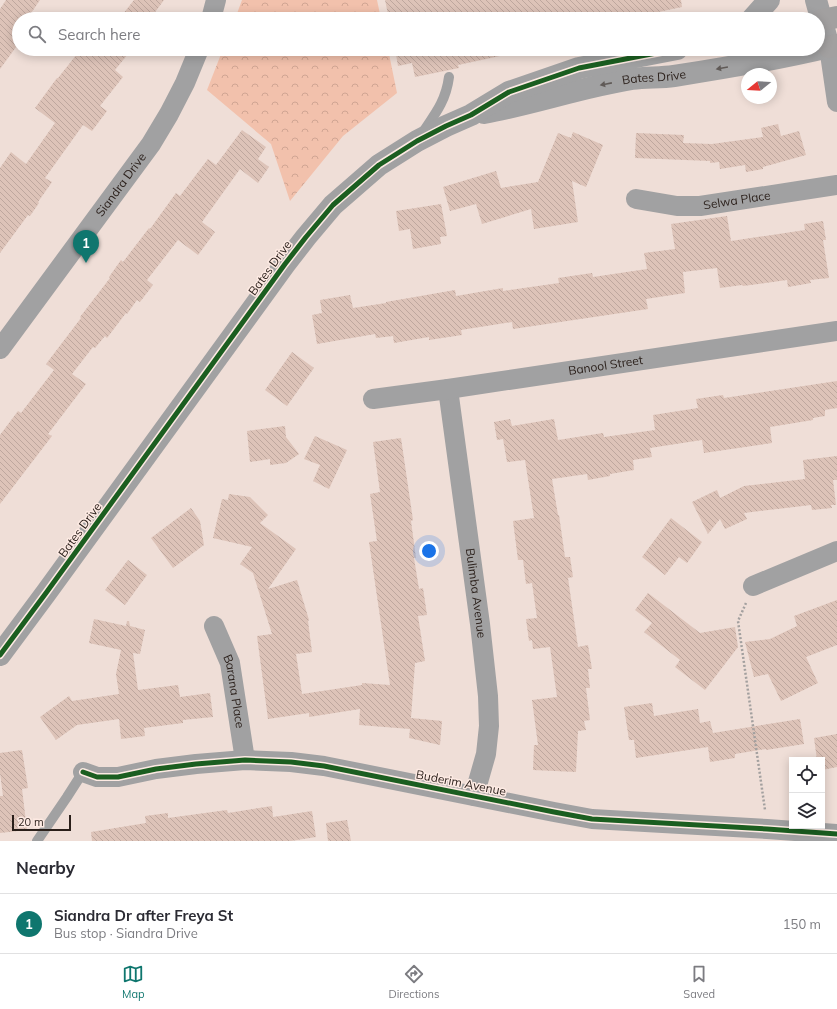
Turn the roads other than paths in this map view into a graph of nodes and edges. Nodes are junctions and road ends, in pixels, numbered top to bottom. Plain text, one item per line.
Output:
1 (216, 0) edge
2 (769, 0) edge
3 (213, 12) edge
4 (758, 12) edge
5 (825, 21) edge
6 (833, 46) edge
7 (196, 56) edge
8 (641, 56) edge
9 (790, 56) edge
10 (449, 77) dead end
11 (837, 102) edge
12 (471, 115) junction
13 (418, 140) junction
14 (837, 184) edge
15 (636, 199) dead end
16 (837, 331) edge
17 (0, 349) edge
18 (448, 389) junction
19 (374, 399) dead end
20 (837, 550) edge
21 (753, 586) dead end
22 (214, 626) dead end
23 (0, 655) edge
24 (245, 760) junction
25 (83, 772) joint
26 (474, 796) junction
27 (837, 834) edge
28 (37, 841) edge

1 - 3 street
2 - 4 street
5 - 6 street
6 - 11 street
7 - 17 street, Siandra Drive
8 - 12 street, Bates Drive
9 -> 12 street, Bates Drive
10 - 13 lane
12 - 13 street, Bates Drive
13 - 23 street, Bates Drive
14 - 15 street, Selwa Place
16 - 18 street, Banool Street
18 - 19 street, Banool Street
18 - 26 street, Bulimba Avenue
20 - 21 street
22 - 24 street, Barana Place
24 - 25 street, Buderim Avenue
24 - 26 street, Buderim Avenue
25 - 28 lane
26 - 27 street, Buderim Avenue

